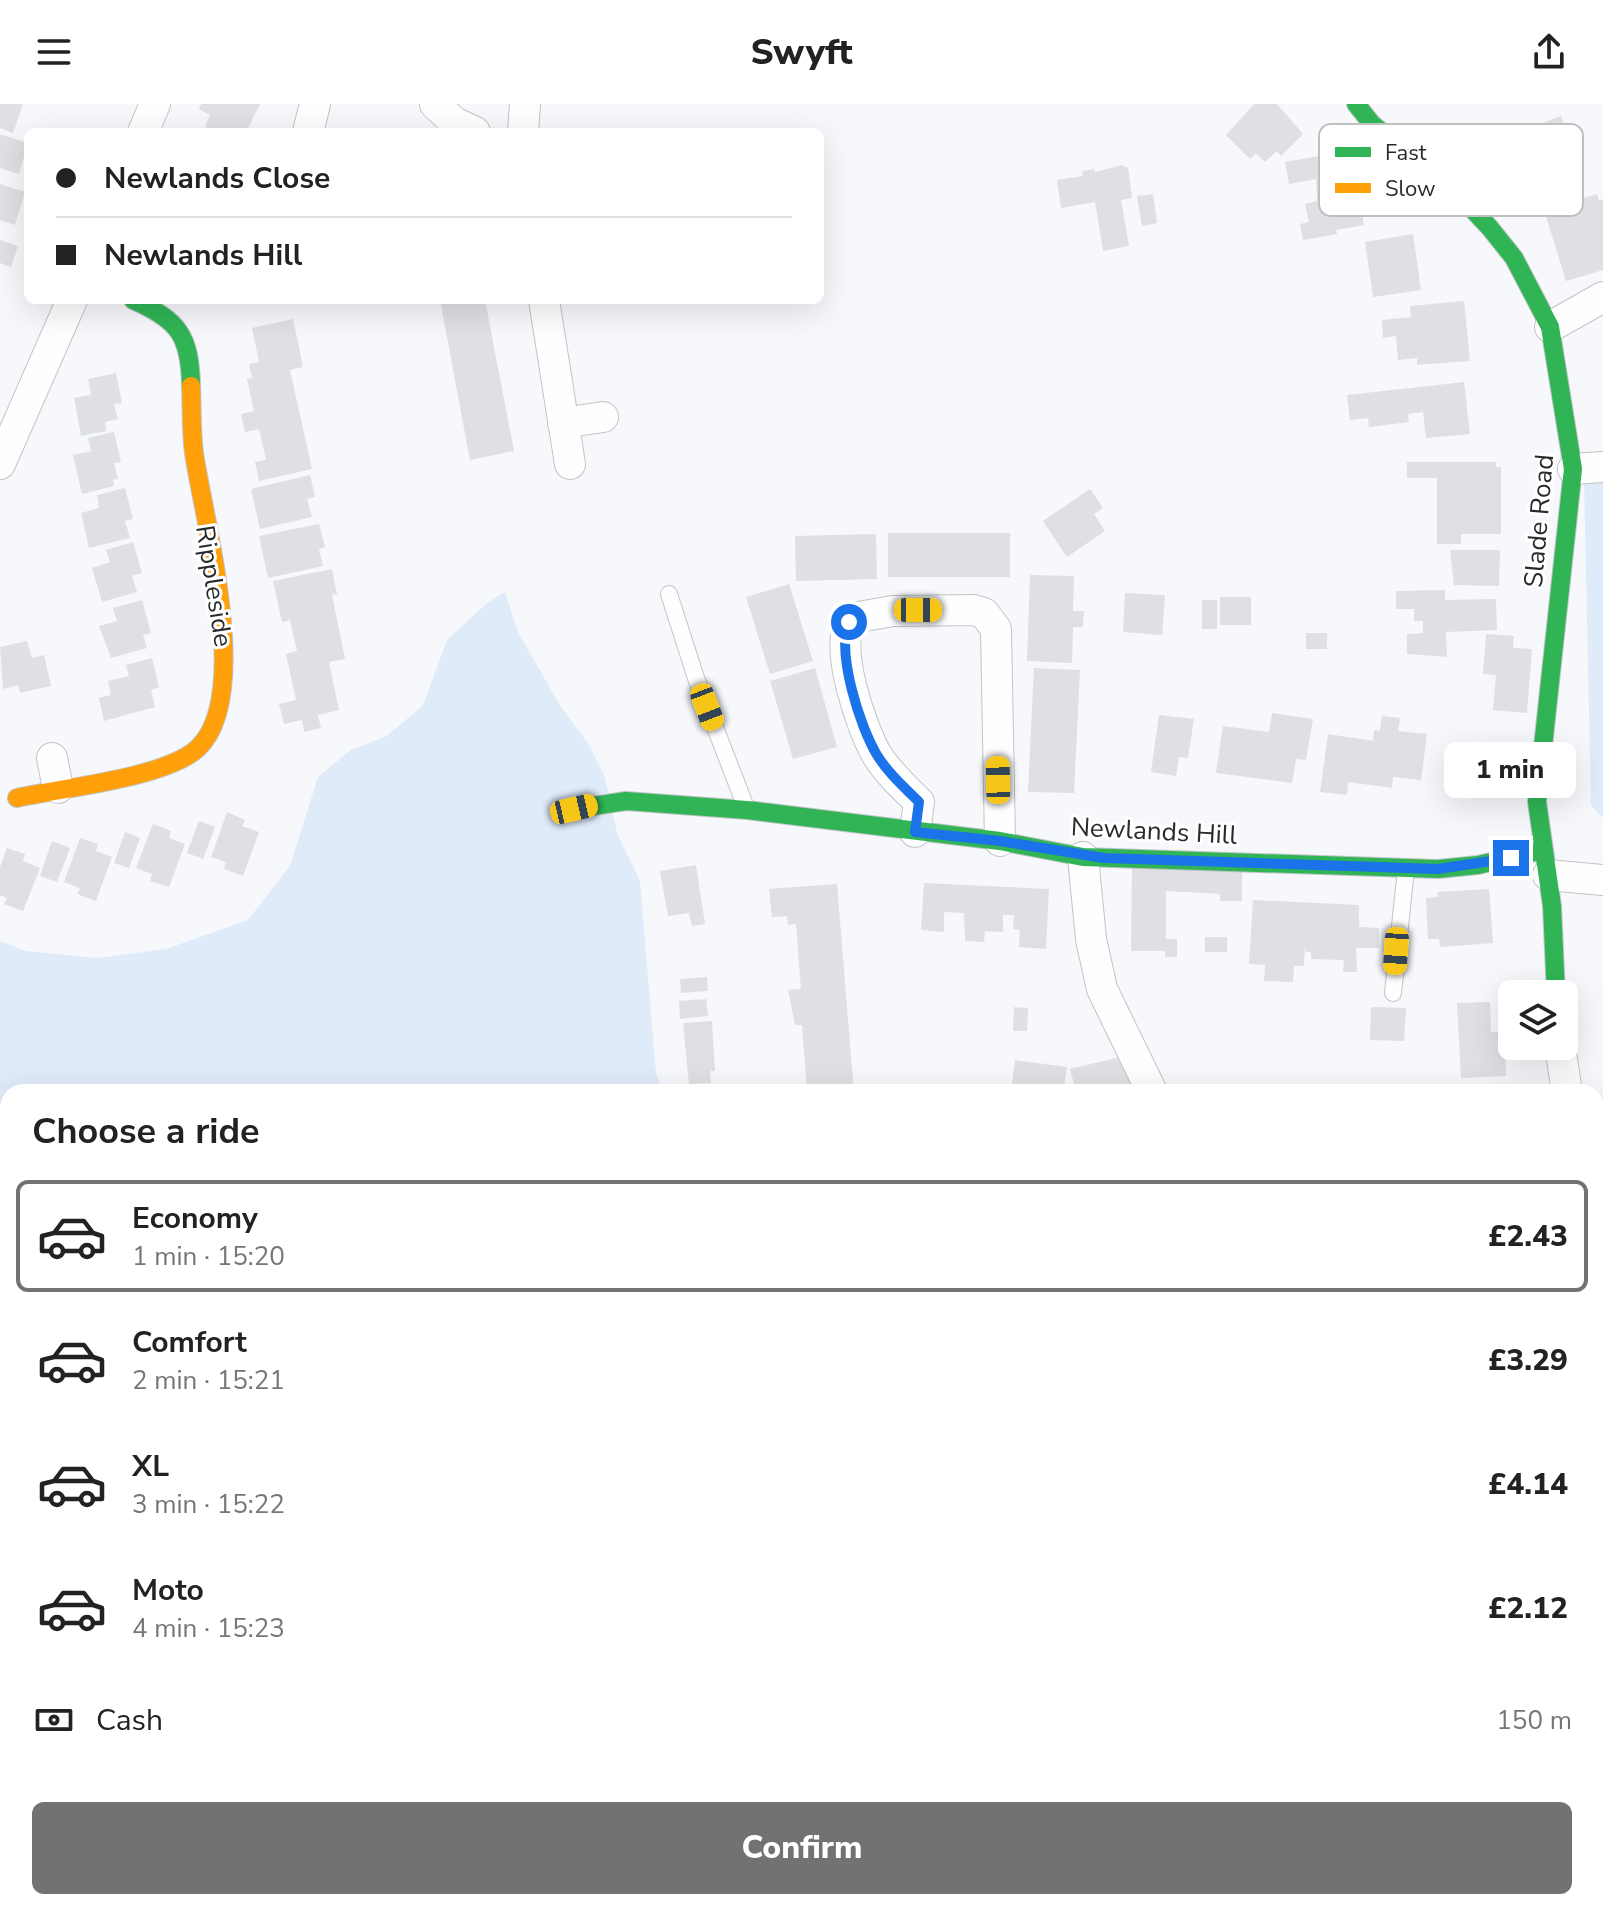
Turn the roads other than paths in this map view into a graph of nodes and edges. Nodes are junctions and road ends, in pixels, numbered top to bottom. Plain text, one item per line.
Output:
1 (155, 104) edge
2 (315, 104) edge
3 (435, 104) edge
4 (525, 104) edge
5 (1356, 104) edge
6 (1372, 124) edge
7 (145, 128) edge
8 (309, 128) edge
9 (467, 128) edge
10 (523, 128) edge
11 (1479, 216) edge
12 (1603, 297) edge
13 (70, 304) edge
14 (142, 304) edge
15 (545, 304) edge
16 (1550, 327) junction
17 (603, 417) dead end
18 (563, 423) junction
19 (0, 464) edge
20 (570, 464) dead end
21 (1603, 467) edge
22 (1573, 469) junction
23 (669, 594) dead end
24 (52, 758) dead end
25 (58, 788) junction
26 (17, 798) dead end
27 (574, 809) dead end
28 (747, 810) junction
29 (915, 832) junction
30 (1000, 841) junction
31 (1083, 857) junction
32 (1545, 862) junction
33 (1406, 868) junction
34 (1603, 880) edge
35 (1555, 980) edge
36 (1393, 993) dead end
37 (1562, 1060) edge
38 (1148, 1084) edge
39 (1566, 1084) edge

1 - 7 street
2 - 8 street
3 - 9 street
4 - 10 street
5 - 6 street, Slade Road
11 - 16 street, Slade Road
12 - 16 street
13 - 19 street
14 - 25 street, Rippleside
15 - 18 street
16 - 22 street, Slade Road
17 - 18 street
18 - 20 street
21 - 22 street
22 - 32 street, Slade Road
23 - 28 lane
24 - 25 street
25 - 26 street, Rippleside
27 - 28 street, Newlands Hill
28 - 29 street, Newlands Hill
29 - 30 street, Newlands Hill
29 - 30 street
30 - 31 street, Newlands Hill
31 - 33 street, Newlands Hill
31 - 38 street
32 - 33 street, Newlands Hill
32 - 34 street
32 - 35 street, Slade Road
33 - 36 lane
37 - 39 street

